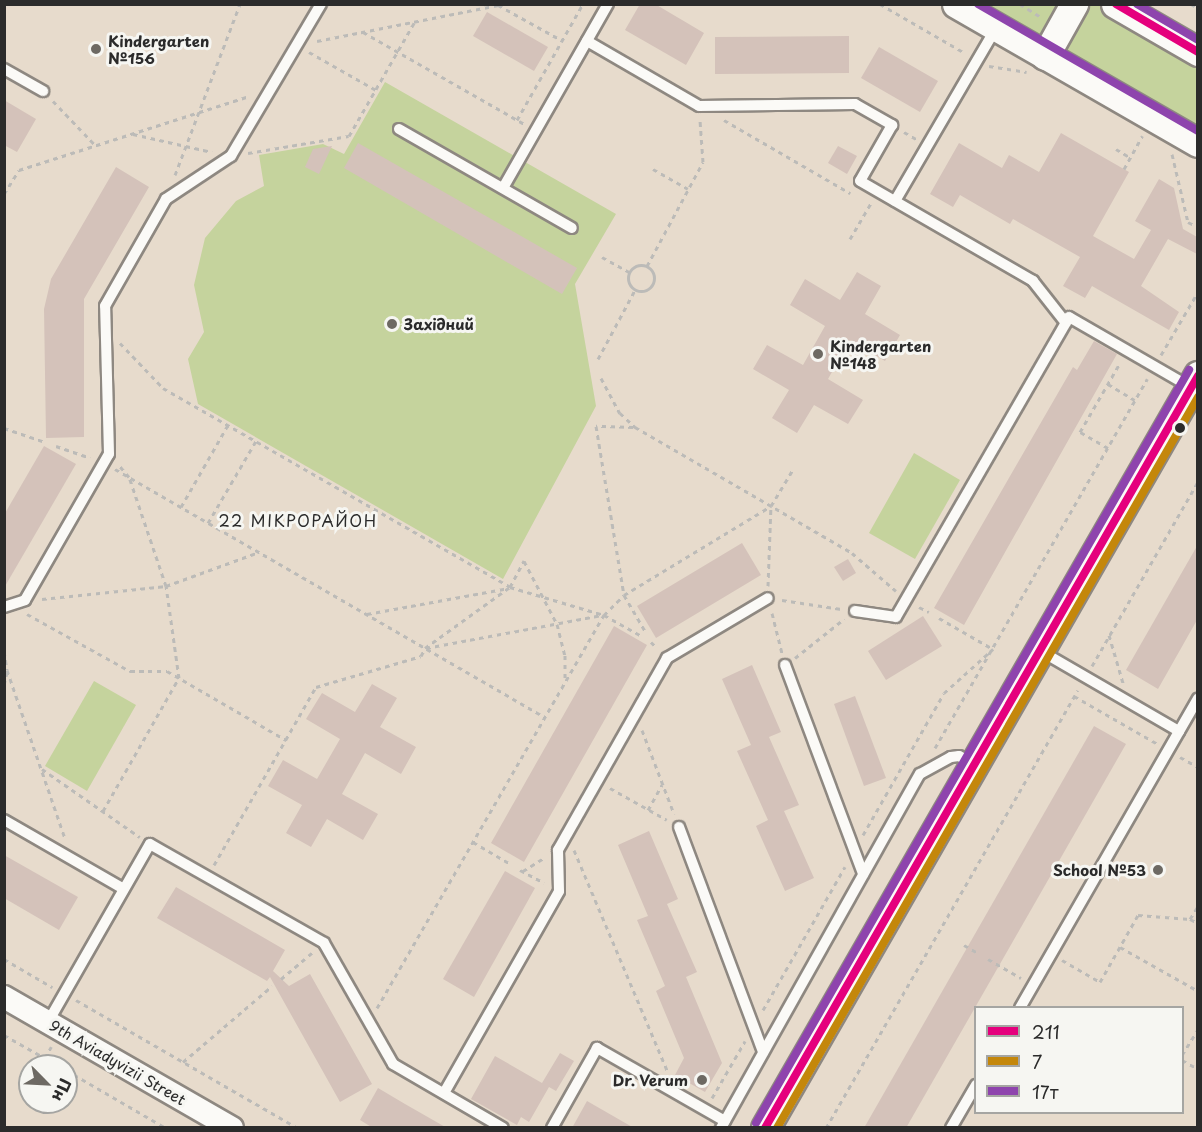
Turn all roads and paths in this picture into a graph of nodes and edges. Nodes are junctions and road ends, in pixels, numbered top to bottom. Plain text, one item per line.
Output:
1 (240, 4) edge
2 (321, 4) edge
3 (583, 4) edge
4 (608, 4) edge
5 (880, 4) edge
6 (956, 4) edge
7 (1074, 4) edge
8 (1115, 4) edge
9 (1191, 4) edge
10 (1197, 8) edge
11 (415, 21) junction
12 (997, 28) junction
13 (363, 32) junction
14 (563, 41) junction
15 (587, 41) junction
16 (297, 45) junction
17 (398, 52) junction
18 (1197, 52) edge
19 (978, 60) junction
20 (1039, 65) junction
21 (4, 69) edge
22 (271, 89) junction
23 (376, 90) junction
24 (43, 91) joint
25 (699, 106) junction
26 (199, 113) junction
27 (517, 120) junction
28 (399, 129) dead end
29 (536, 131) junction
30 (133, 134) junction
31 (1152, 137) dead end
32 (1197, 143) edge
33 (96, 146) junction
34 (186, 146) junction
35 (1170, 147) dead end
36 (1116, 149) dead end
37 (231, 156) junction
38 (1131, 158) junction
39 (653, 169) dead end
40 (1124, 169) dead end
41 (503, 188) junction
42 (688, 189) junction
43 (878, 191) junction
44 (4, 194) edge
45 (166, 199) junction
46 (895, 201) junction
47 (870, 204) junction
48 (1197, 227) edge
49 (572, 228) dead end
50 (850, 239) dead end
51 (602, 257) dead end
52 (647, 266) junction
53 (629, 272) junction
54 (635, 290) junction
55 (1197, 292) edge
56 (1066, 323) junction
57 (106, 329) junction
58 (1127, 351) junction
59 (598, 359) dead end
60 (1155, 366) junction
61 (601, 378) dead end
62 (1194, 381) edge
63 (1108, 384) junction
64 (1135, 400) junction
65 (228, 425) junction
66 (635, 427) junction
67 (4, 428) edge
68 (256, 441) junction
69 (45, 442) dead end
70 (56, 446) dead end
71 (1108, 448) junction
72 (104, 462) junction
73 (792, 471) dead end
74 (129, 477) junction
75 (1197, 482) edge
76 (771, 506) junction
77 (181, 507) junction
78 (208, 523) junction
79 (259, 552) junction
80 (166, 586) junction
81 (510, 587) junction
82 (624, 595) junction
83 (543, 597) junction
84 (768, 598) junction
85 (25, 600) junction
86 (906, 600) junction
87 (8, 606) edge
88 (855, 611) junction
89 (367, 615) junction
90 (604, 615) junction
91 (939, 618) dead end
92 (557, 624) junction
93 (645, 631) dead end
94 (640, 635) dead end
95 (1109, 635) junction
96 (425, 648) junction
97 (993, 649) junction
98 (1040, 650) junction
99 (4, 651) edge
100 (785, 665) junction
101 (7, 670) junction
102 (1085, 677) junction
103 (179, 678) junction
104 (565, 682) junction
105 (4, 686) edge
106 (1074, 696) junction
107 (1197, 698) edge
108 (1128, 701) junction
109 (636, 713) junction
110 (545, 717) junction
111 (1179, 730) junction
112 (286, 740) junction
113 (1168, 750) junction
114 (974, 764) junction
115 (1197, 767) edge
116 (41, 768) junction
117 (920, 774) junction
118 (597, 781) junction
119 (663, 784) junction
120 (648, 810) junction
121 (103, 811) junction
122 (4, 820) edge
123 (678, 827) junction
124 (567, 834) junction
125 (472, 842) junction
126 (150, 844) junction
127 (558, 850) junction
128 (854, 850) junction
129 (72, 859) junction
130 (509, 863) dead end
131 (863, 874) junction
132 (208, 877) junction
133 (124, 889) junction
134 (559, 891) junction
135 (1197, 906) edge
136 (1190, 919) junction
137 (1197, 923) edge
138 (324, 943) junction
139 (964, 945) dead end
140 (1120, 947) junction
141 (978, 953) dead end
142 (1051, 954) junction
143 (4, 959) edge
144 (988, 959) dead end
145 (281, 979) dead end
146 (1033, 985) junction
147 (272, 986) dead end
148 (1197, 991) edge
149 (64, 994) junction
150 (4, 997) edge
151 (1021, 1006) edge
152 (48, 1022) junction
153 (369, 1022) junction
154 (754, 1026) junction
155 (1197, 1029) edge
156 (4, 1035) edge
157 (763, 1052) junction
158 (1184, 1052) edge
159 (38, 1054) edge
160 (1184, 1061) edge
161 (183, 1062) junction
162 (1197, 1069) edge
163 (78, 1077) edge
164 (974, 1087) edge
165 (444, 1093) junction
166 (677, 1094) junction
167 (706, 1110) junction
168 (723, 1124) edge
169 (166, 1128) edge
170 (232, 1128) edge
171 (298, 1128) edge
172 (503, 1128) edge
173 (552, 1128) edge
174 (765, 1128) edge
175 (826, 1128) edge
176 (951, 1128) edge

1 - 26 path
2 - 16 lane
3 - 14 path
4 - 15 lane
5 - 19 path
6 - 12 street
7 - 20 street
8 - 18 street
9 - 10 path
11 - 13 path
11 - 14 path
11 - 17 path
12 - 19 lane
12 - 20 street
13 - 16 path
13 - 17 path
14 - 27 path
15 - 25 lane
15 - 29 lane
16 - 22 lane
16 - 23 path
17 - 23 path
17 - 27 path
19 - 20 path
19 - 46 lane
20 - 32 street
21 - 24 lane
22 - 26 path
22 - 37 lane
23 - 37 path
24 - 33 path
25 - 42 path
25 - 43 lane
25 - 47 path
26 - 30 path
26 - 34 path
27 - 29 path
28 - 41 lane
29 - 41 lane
30 - 33 path
30 - 34 path
31 - 38 path
33 - 44 path
34 - 37 path
34 - 45 path
35 - 48 path
36 - 38 path
37 - 45 lane
38 - 40 path
39 - 42 path
41 - 49 lane
42 - 52 path
43 - 46 lane
43 - 47 path
45 - 57 lane
46 - 56 lane
47 - 50 path
51 - 53 path
52 - 53 path
52 - 54 path
53 - 54 path
54 - 59 path
55 - 60 path
56 - 58 lane
56 - 86 lane
57 - 65 path
57 - 72 lane
58 - 60 lane
58 - 63 path
60 - 62 lane
60 - 64 path
61 - 66 path
62 - 98 street
63 - 64 path
63 - 71 path
64 - 71 path
65 - 68 path
65 - 77 path
66 - 76 path
66 - 82 path
67 - 69 path
68 - 78 path
68 - 81 path
70 - 72 path
71 - 97 path
72 - 74 path
72 - 85 lane
73 - 76 path
74 - 77 path
74 - 80 path
75 - 95 path
76 - 82 path
76 - 84 path
76 - 86 path
77 - 78 path
78 - 79 path
79 - 80 path
79 - 89 path
80 - 85 path
80 - 103 path
81 - 83 path
81 - 83 path
81 - 89 path
81 - 96 path
82 - 90 path
82 - 93 path
83 - 90 path
83 - 92 path
84 - 88 path
84 - 100 path
84 - 109 lane
85 - 87 lane
86 - 88 lane
87 - 103 path
88 - 100 path
89 - 96 path
90 - 92 path
90 - 94 path
90 - 104 path
91 - 97 path
92 - 96 path
92 - 104 path
95 - 102 path
95 - 108 path
96 - 110 path
96 - 112 path
97 - 117 path
97 - 128 path
98 - 102 lane
98 - 114 street
99 - 101 path
100 - 128 lane
101 - 105 path
101 - 116 path
102 - 106 path
102 - 108 lane
103 - 112 path
103 - 121 path
104 - 110 path
106 - 113 path
106 - 175 path
107 - 111 lane
108 - 111 lane
109 - 118 lane
109 - 119 path
110 - 125 path
111 - 113 lane
112 - 132 path
113 - 115 path
113 - 142 lane
114 - 117 lane
114 - 174 street
116 - 121 path
116 - 129 path
117 - 131 lane
118 - 120 path
118 - 124 lane
119 - 120 path
119 - 123 path
120 - 123 path
121 - 126 path
122 - 129 lane
123 - 154 lane
124 - 127 lane
124 - 166 path
125 - 130 path
125 - 153 path
126 - 132 lane
126 - 133 lane
127 - 134 lane
127 - 134 path
128 - 131 lane
128 - 154 path
129 - 133 lane
131 - 157 lane
132 - 138 lane
133 - 149 lane
134 - 165 lane
135 - 136 path
136 - 137 path
136 - 140 path
138 - 145 path
138 - 153 lane
139 - 141 path
140 - 142 path
140 - 148 path
142 - 146 lane
143 - 149 path
144 - 146 path
146 - 151 lane
147 - 161 path
149 - 152 lane
149 - 161 path
150 - 152 street, 9th Aviadyvizii Street
152 - 170 street, 9th Aviadyvizii Street
153 - 165 lane
154 - 157 lane
154 - 167 path
155 - 158 path
156 - 159 path
157 - 168 lane
160 - 162 path
161 - 171 path
163 - 169 path
164 - 176 lane
165 - 172 lane
166 - 167 lane
166 - 173 lane
167 - 168 lane

